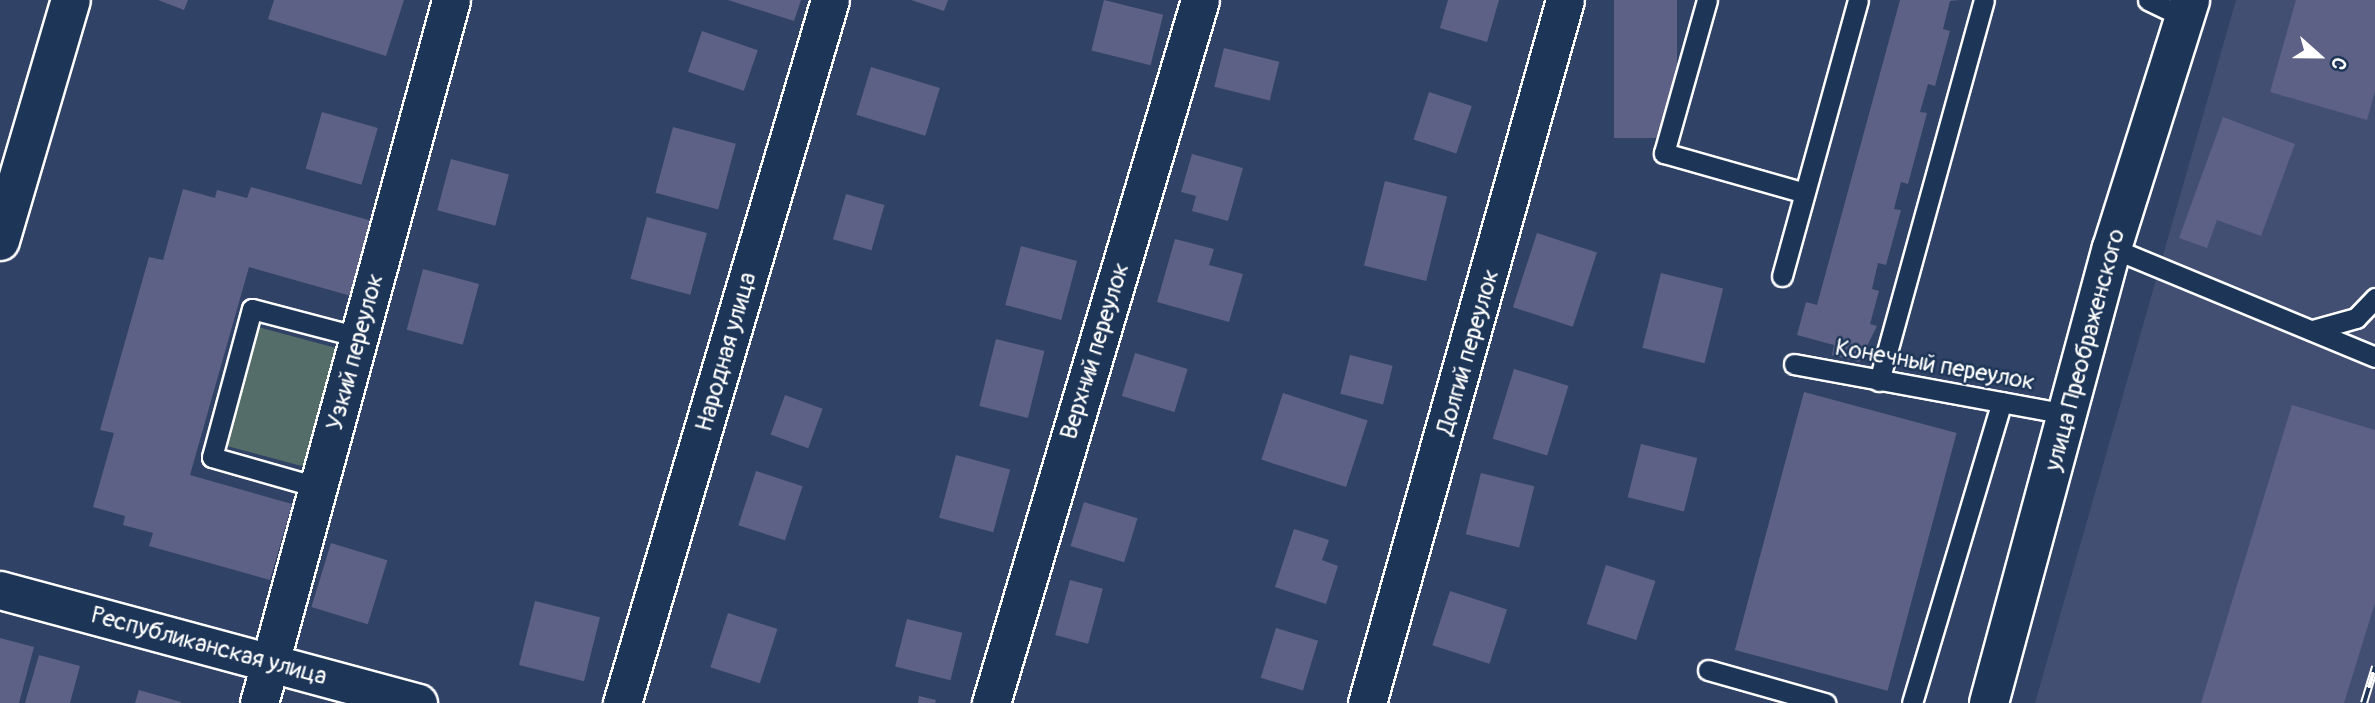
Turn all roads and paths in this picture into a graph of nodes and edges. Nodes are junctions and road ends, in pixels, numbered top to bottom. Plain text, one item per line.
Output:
1 (71, 0) edge
2 (451, 0) edge
3 (830, 0) edge
4 (1200, 0) edge
5 (1565, 0) edge
6 (1707, 0) edge
7 (1858, 0) edge
8 (1984, 0) edge
9 (2148, 0) edge
10 (2188, 9) edge
11 (1802, 192) junction
12 (0, 241) edge
13 (2112, 248) junction
14 (1782, 275) dead end
15 (2375, 298) edge
16 (2313, 330) junction
17 (359, 337) junction
18 (2375, 358) edge
19 (1794, 364) dead end
20 (1879, 381) junction
21 (2001, 402) junction
22 (2067, 414) junction
23 (317, 487) junction
24 (0, 590) edge
25 (270, 662) junction
26 (1708, 670) dead end
27 (259, 703) edge
28 (418, 703) edge
29 (622, 703) edge
30 (991, 703) edge
31 (1367, 703) edge
32 (1825, 703) edge
33 (1912, 703) edge
34 (1989, 703) edge

1 - 12 street
2 - 17 street, Узкий переулок
3 - 29 street, Народная улица
4 - 30 street, Верхний переулок
5 - 31 street, Долгий переулок
6 - 11 lane
7 - 11 lane
8 - 20 lane
9 - 10 lane
10 - 13 street, улица Преображенского
11 - 14 lane
13 - 16 lane
13 - 22 street, улица Преображенского
15 - 16 lane
16 - 18 lane
17 - 23 street, Узкий переулок
17 - 23 lane
19 - 20 lane, Конечный переулок
20 - 21 lane, Конечный переулок
21 - 22 lane, Конечный переулок
21 - 33 lane
22 - 34 street, улица Преображенского
23 - 25 street, Узкий переулок
24 - 25 street, Республиканская улица
25 - 27 street, Узкий переулок
25 - 28 street, Республиканская улица
26 - 32 lane

